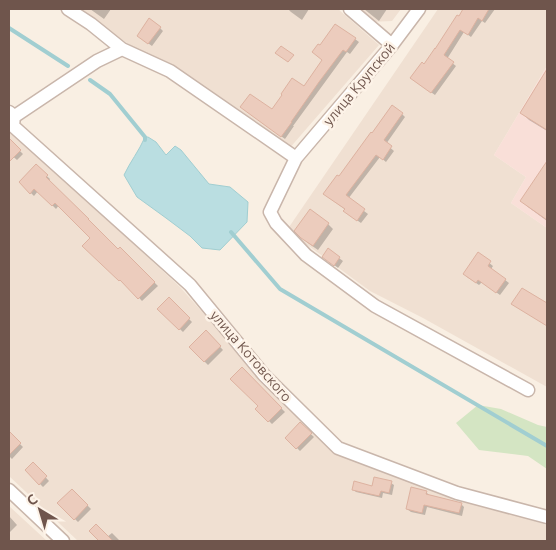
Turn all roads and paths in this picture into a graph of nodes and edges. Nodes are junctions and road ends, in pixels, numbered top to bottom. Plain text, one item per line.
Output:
1 (68, 9) edge
2 (350, 9) edge
3 (419, 9) edge
4 (392, 45) junction
5 (122, 50) junction
6 (11, 116) edge
7 (296, 158) junction
8 (528, 390) dead end
9 (9, 490) edge
10 (547, 517) edge
11 (63, 541) edge

1 - 5 street
2 - 4 street
3 - 4 street, улица Крупской
4 - 7 street, улица Крупской
5 - 6 street
5 - 7 street
6 - 10 street, улица Котовского
7 - 8 street
9 - 11 street

